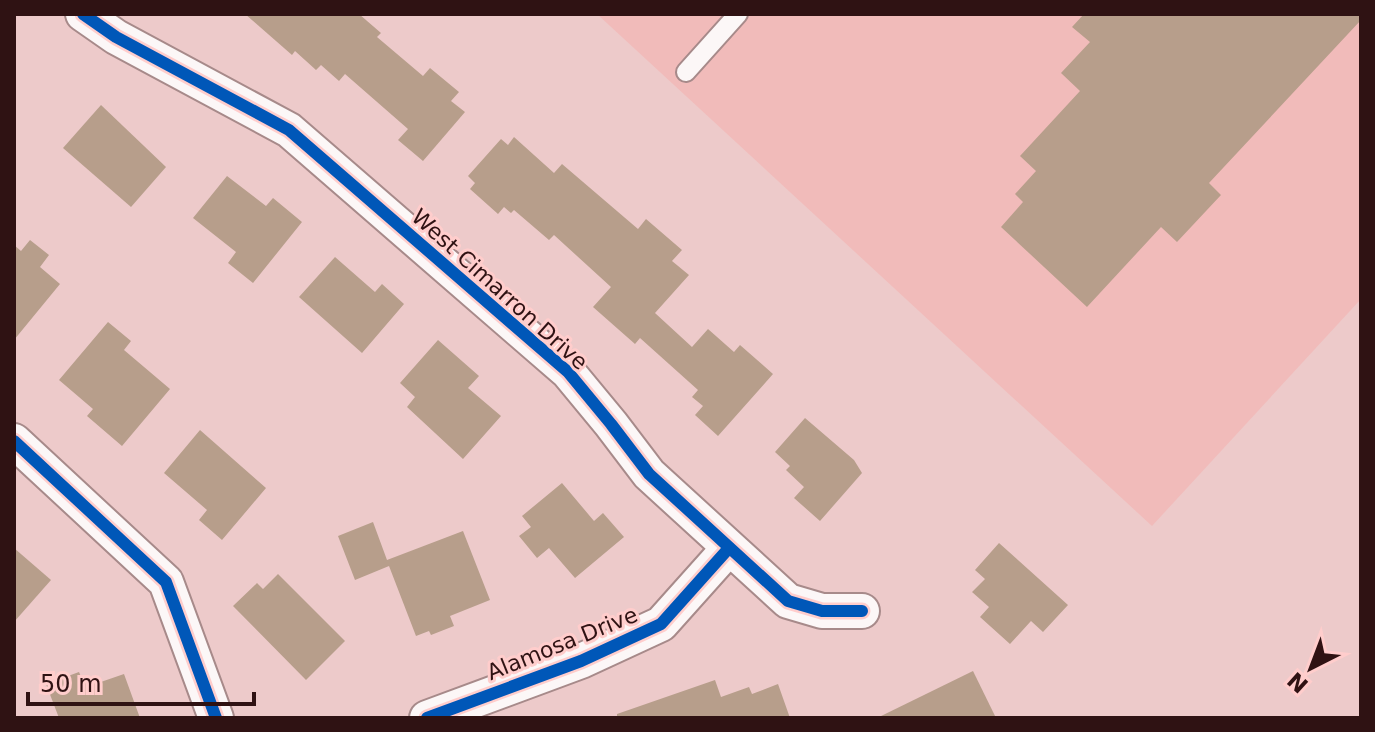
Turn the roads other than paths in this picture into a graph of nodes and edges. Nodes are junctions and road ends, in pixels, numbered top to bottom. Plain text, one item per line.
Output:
1 (83, 14) edge
2 (738, 14) edge
3 (686, 72) dead end
4 (14, 441) edge
5 (729, 548) junction
6 (862, 611) dead end
7 (216, 718) edge
8 (427, 718) edge

1 - 5 street, West Cimarron Drive
2 - 3 lane
4 - 7 street
5 - 6 street, West Cimarron Drive
5 - 8 street, Alamosa Drive

